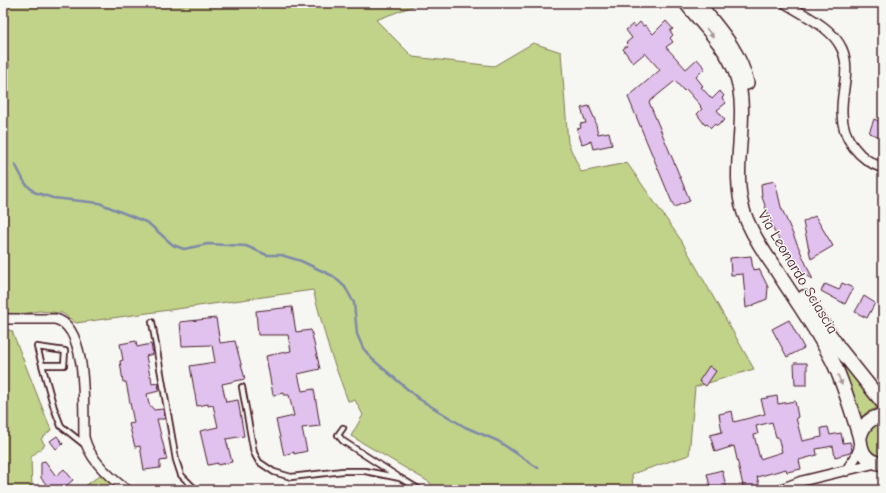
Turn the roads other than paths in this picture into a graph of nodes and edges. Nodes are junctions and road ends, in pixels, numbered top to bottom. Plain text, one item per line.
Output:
1 (686, 3) edge
2 (698, 3) edge
3 (785, 3) edge
4 (703, 17) junction
5 (883, 168) edge
6 (3, 319) edge
7 (152, 322) dead end
8 (834, 351) junction
9 (42, 365) junction
10 (242, 387) dead end
11 (883, 403) edge
12 (883, 416) edge
13 (343, 428) dead end
14 (860, 441) junction
15 (86, 446) junction
16 (880, 464) edge
17 (846, 471) junction
18 (400, 478) junction
19 (127, 490) edge
20 (196, 490) edge
21 (420, 490) edge
22 (781, 490) edge

1 - 4 street, Via Leonardo Sciascia
2 - 4 street, Via Leonardo Sciascia
3 - 5 street
4 - 8 street, Via Leonardo Sciascia
6 - 15 street
7 - 20 lane
8 - 11 street, Via Leonardo Sciascia
8 -> 14 street, Via Leonardo Sciascia
9 - 9 lane
9 - 15 lane
10 - 18 lane
12 - 14 street
13 - 18 lane
14 - 16 street, Via Leonardo Sciascia
14 - 17 street
15 - 19 street
16 - 17 street
17 - 22 street
18 - 21 lane

